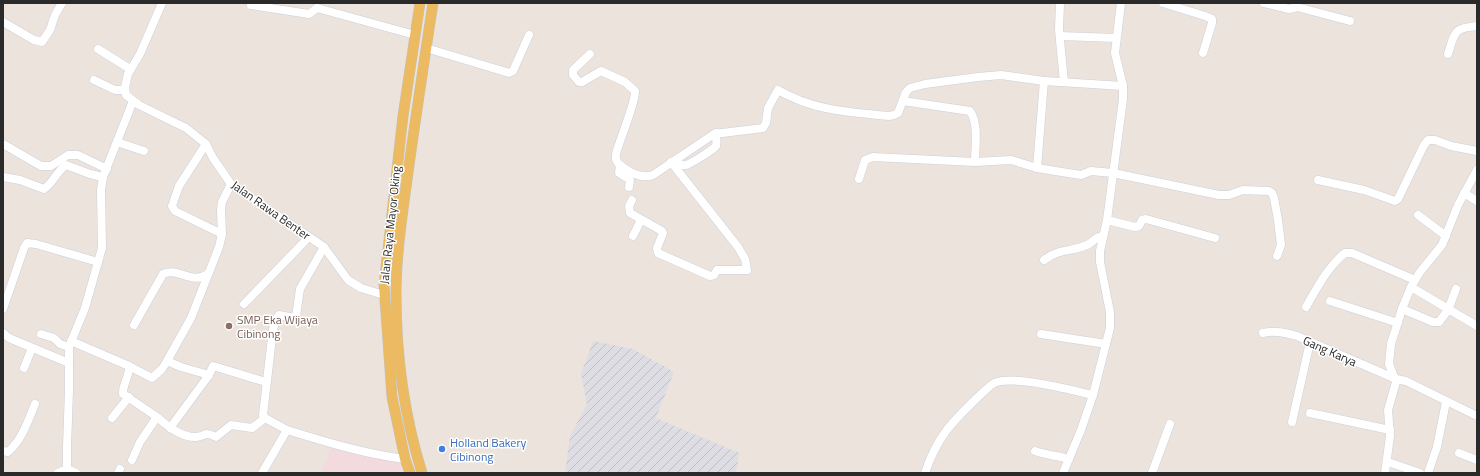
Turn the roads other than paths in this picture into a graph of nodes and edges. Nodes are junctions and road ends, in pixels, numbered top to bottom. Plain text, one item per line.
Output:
1 (62, 3) edge
2 (162, 3) edge
3 (420, 3) edge
4 (433, 3) edge
5 (1060, 3) edge
6 (1121, 3) edge
7 (1163, 3) edge
8 (1264, 3) edge
9 (251, 5) dead end
10 (317, 6) edge
11 (1350, 21) dead end
12 (3, 22) edge
13 (1477, 26) edge
14 (529, 34) dead end
15 (415, 35) junction
16 (1060, 36) junction
17 (1116, 38) junction
18 (426, 48) junction
19 (98, 49) dead end
20 (1203, 53) dead end
21 (590, 54) dead end
22 (1448, 54) dead end
23 (130, 69) junction
24 (94, 80) dead end
25 (1044, 81) junction
26 (1064, 82) junction
27 (1123, 86) junction
28 (125, 90) junction
29 (132, 101) junction
30 (903, 101) junction
31 (403, 116) junction
32 (415, 117) junction
33 (716, 133) junction
34 (117, 142) junction
35 (3, 144) edge
36 (206, 144) junction
37 (144, 151) dead end
38 (1477, 151) edge
39 (673, 162) junction
40 (975, 162) junction
41 (620, 165) junction
42 (1036, 168) junction
43 (107, 169) junction
44 (1477, 170) edge
45 (1113, 173) junction
46 (3, 177) edge
47 (104, 177) junction
48 (859, 179) dead end
49 (1318, 180) dead end
50 (231, 184) junction
51 (628, 187) dead end
52 (1464, 193) junction
53 (632, 200) dead end
54 (1477, 201) edge
55 (1418, 216) dead end
56 (641, 220) junction
57 (1107, 220) junction
58 (222, 234) junction
59 (633, 236) dead end
60 (1103, 236) junction
61 (1446, 236) junction
62 (308, 237) junction
63 (1215, 238) dead end
64 (324, 247) junction
65 (1278, 256) dead end
66 (1044, 260) dead end
67 (98, 262) junction
68 (208, 274) junction
69 (1413, 283) junction
70 (1456, 289) dead end
71 (384, 295) junction
72 (1330, 301) dead end
73 (244, 304) dead end
74 (4, 306) edge
75 (1306, 306) dead end
76 (1402, 308) junction
77 (1448, 310) junction
78 (1398, 323) junction
79 (134, 325) dead end
80 (1477, 326) edge
81 (3, 333) edge
82 (1263, 333) dead end
83 (41, 334) dead end
84 (1041, 334) dead end
85 (1310, 342) junction
86 (70, 344) junction
87 (1106, 344) junction
88 (32, 348) junction
89 (167, 361) junction
90 (69, 363) junction
91 (129, 366) junction
92 (24, 368) dead end
93 (209, 375) junction
94 (1396, 379) junction
95 (266, 382) junction
96 (1093, 395) junction
97 (129, 397) junction
98 (1446, 402) junction
99 (35, 404) dead end
100 (1310, 413) dead end
101 (1477, 416) edge
102 (157, 417) junction
103 (112, 418) dead end
104 (265, 418) junction
105 (1292, 422) dead end
106 (1170, 424) dead end
107 (170, 428) junction
108 (287, 430) junction
109 (1390, 430) junction
110 (3, 451) edge
111 (1035, 451) dead end
112 (1459, 453) dead end
113 (405, 459) junction
114 (1069, 459) junction
115 (132, 460) dead end
116 (1477, 460) edge
117 (1388, 462) junction
118 (67, 471) edge
119 (58, 473) edge
120 (76, 473) edge
121 (262, 473) edge
122 (410, 473) edge
123 (422, 473) edge
124 (925, 473) edge
125 (1063, 473) edge
126 (1152, 473) edge
127 (1385, 473) edge
128 (1420, 473) edge
129 (1428, 473) edge

1 - 12 street
2 - 23 street
3 - 15 main road, Jalan Raya Mayor Oking
4 - 18 main road, Jalan Raya Mayor Oking
5 - 16 street
6 - 17 street
7 - 20 street
8 - 11 street
9 - 10 street
10 - 15 street
13 - 22 street
14 - 18 street
15 - 31 main road, Jalan Raya Mayor Oking
16 - 17 street
16 - 26 street
17 - 27 street
18 - 32 main road, Jalan Raya Mayor Oking
19 - 23 street
21 - 41 street
23 - 28 street
24 - 28 street
25 - 26 street
25 - 30 street
25 - 42 street
26 - 27 street
27 - 45 street
28 - 29 street
29 - 34 street
29 - 36 street, Jalan Rawa Benter
30 - 33 street
30 - 40 street
31 - 32 main road
31 - 71 main road, Jalan Raya Mayor Oking
32 - 123 main road, Jalan Raya Mayor Oking
33 - 39 street
33 - 39 street
34 - 37 street
34 - 43 street
35 - 43 street
36 - 50 street, Jalan Rawa Benter
36 - 58 street
38 - 49 street
39 - 41 street
39 - 56 street
40 - 42 street
40 - 48 street
41 - 51 street
42 - 45 street
43 - 47 street
44 - 52 street
45 - 57 street
45 - 65 street
46 - 47 street
47 - 67 street
50 - 58 street
50 - 62 street, Jalan Rawa Benter
52 - 54 street
52 - 61 street
53 - 56 street
55 - 61 street
56 - 59 street
57 - 60 street
57 - 63 street
58 - 68 street
60 - 66 street
60 - 87 street
61 - 69 street
62 - 64 street, Jalan Rawa Benter
62 - 73 street
64 - 71 street, Jalan Rawa Benter
64 - 95 street
67 - 74 street
67 - 86 street
68 - 79 street
68 - 89 street
69 - 75 street
69 - 76 street
69 - 77 street
70 - 77 street
71 - 113 main road, Jalan Raya Mayor Oking
72 - 78 street
76 - 77 street
76 - 78 street
77 - 80 street
78 - 94 street
81 - 88 street
82 - 85 street, Gang Karya
83 - 86 street
84 - 87 street
85 - 94 street, Gang Karya
85 - 105 street
86 - 90 street
86 - 91 street
87 - 96 street
88 - 90 street
88 - 92 street
89 - 91 street
89 - 93 street
90 - 118 street
91 - 97 street
93 - 95 street
93 - 107 street
94 - 98 street, Gang Karya
94 - 109 street
95 - 104 street
96 - 114 street
96 - 124 street
97 - 102 street
97 - 103 street
98 - 101 street, Gang Karya
98 - 129 street
99 - 110 street
100 - 109 street
102 - 107 street
102 - 115 street
104 - 107 street
104 - 108 street
106 - 126 street
108 - 113 street
108 - 121 street
109 - 117 street
111 - 114 street
112 - 116 street
113 - 122 main road, Jalan Raya Mayor Oking
114 - 125 street
117 - 127 street
117 - 128 street
118 - 119 street
118 - 120 street

